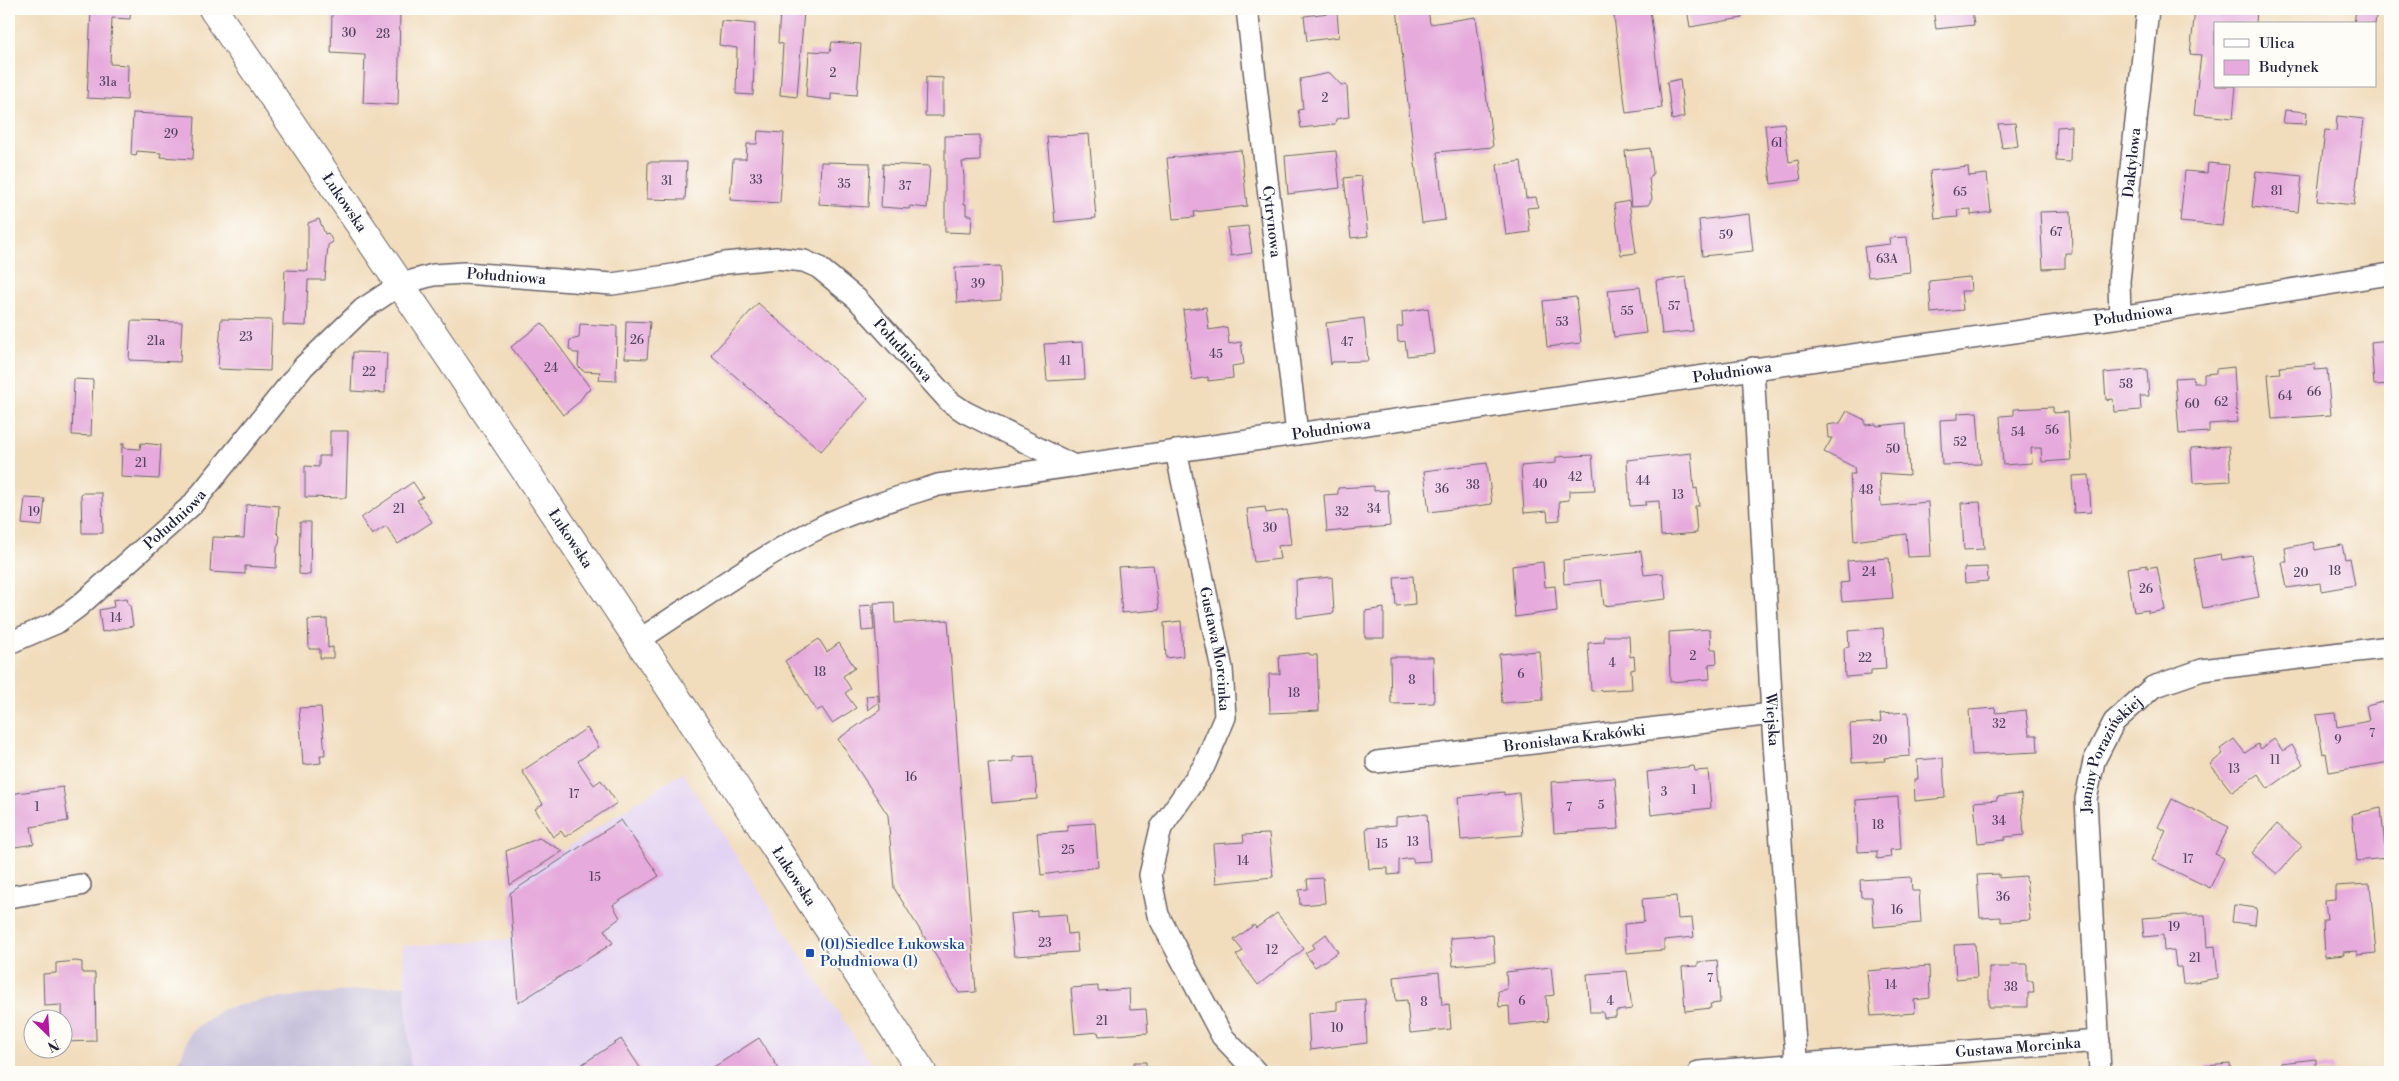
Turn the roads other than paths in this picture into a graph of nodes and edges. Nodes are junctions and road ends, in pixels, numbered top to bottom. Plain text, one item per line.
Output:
1 (213, 9) edge
2 (1246, 9) edge
3 (2148, 9) edge
4 (2390, 274) edge
5 (402, 284) junction
6 (2120, 317) junction
7 (1753, 368) junction
8 (1297, 434) junction
9 (1176, 451) junction
10 (1074, 466) junction
11 (640, 640) junction
12 (9, 643) edge
13 (2390, 647) edge
14 (1772, 714) junction
15 (1377, 762) dead end
16 (80, 885) dead end
17 (9, 897) edge
18 (2099, 1041) junction
19 (1796, 1068) edge
20 (922, 1072) edge
21 (1256, 1072) edge
22 (1699, 1072) edge
23 (2100, 1072) edge

1 - 5 main road, Łukowska
2 - 8 street, Cytrynowa
3 - 6 street, Daktylowa
4 - 6 street, Południowa
5 - 10 street, Południowa
5 - 11 main road, Łukowska
5 - 12 street, Południowa
6 - 7 street, Południowa
7 - 8 street, Południowa
7 - 14 street, Wiejska
8 - 9 street, Południowa
9 - 10 street, Południowa
9 - 21 street, Gustawa Morcinka
10 - 11 street, Południowa
11 - 20 main road, Łukowska
13 - 18 street, Janiny Porazińskiej
14 - 15 street, Bronisława Krakówki
14 - 19 street, Wiejska
16 - 17 street
18 - 19 street, Gustawa Morcinka
18 - 23 street, Janiny Porazińskiej
19 - 22 street, Gustawa Morcinka

